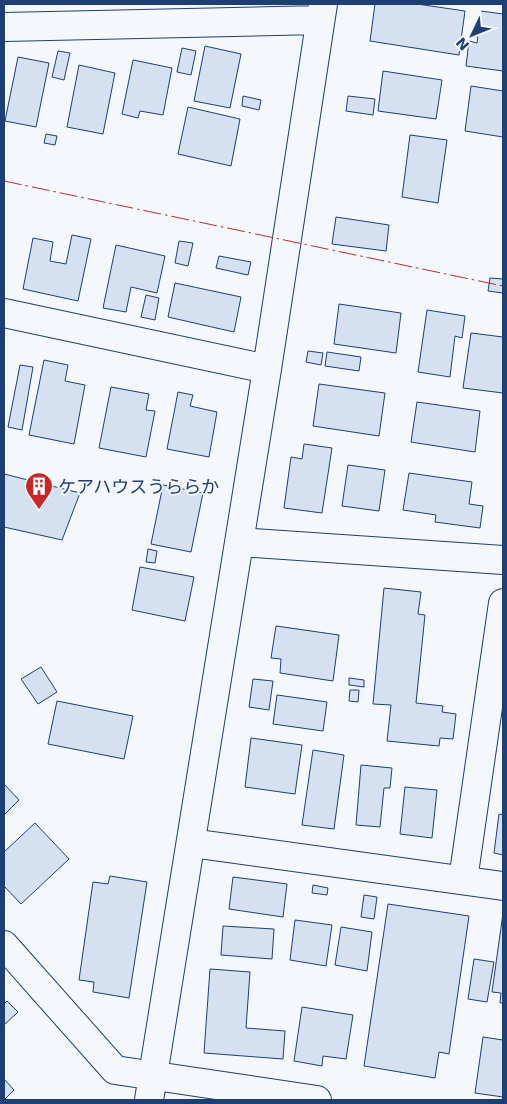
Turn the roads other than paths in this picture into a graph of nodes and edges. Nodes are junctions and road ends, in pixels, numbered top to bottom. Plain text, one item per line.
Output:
1 (321, 12) edge
2 (4, 27) edge
3 (4, 313) edge
4 (267, 369) junction
5 (239, 542) junction
6 (503, 560) edge
7 (503, 603) edge
8 (191, 843) junction
9 (463, 880) junction
10 (503, 886) edge
11 (4, 945) edge
12 (151, 1088) edge
13 (317, 1100) edge

1 - 2 street
1 - 4 street
3 - 4 street
4 - 5 street
5 - 6 street
5 - 8 street
7 - 9 street
8 - 9 street
8 - 12 street
9 - 10 street
11 - 12 street
12 - 13 street

